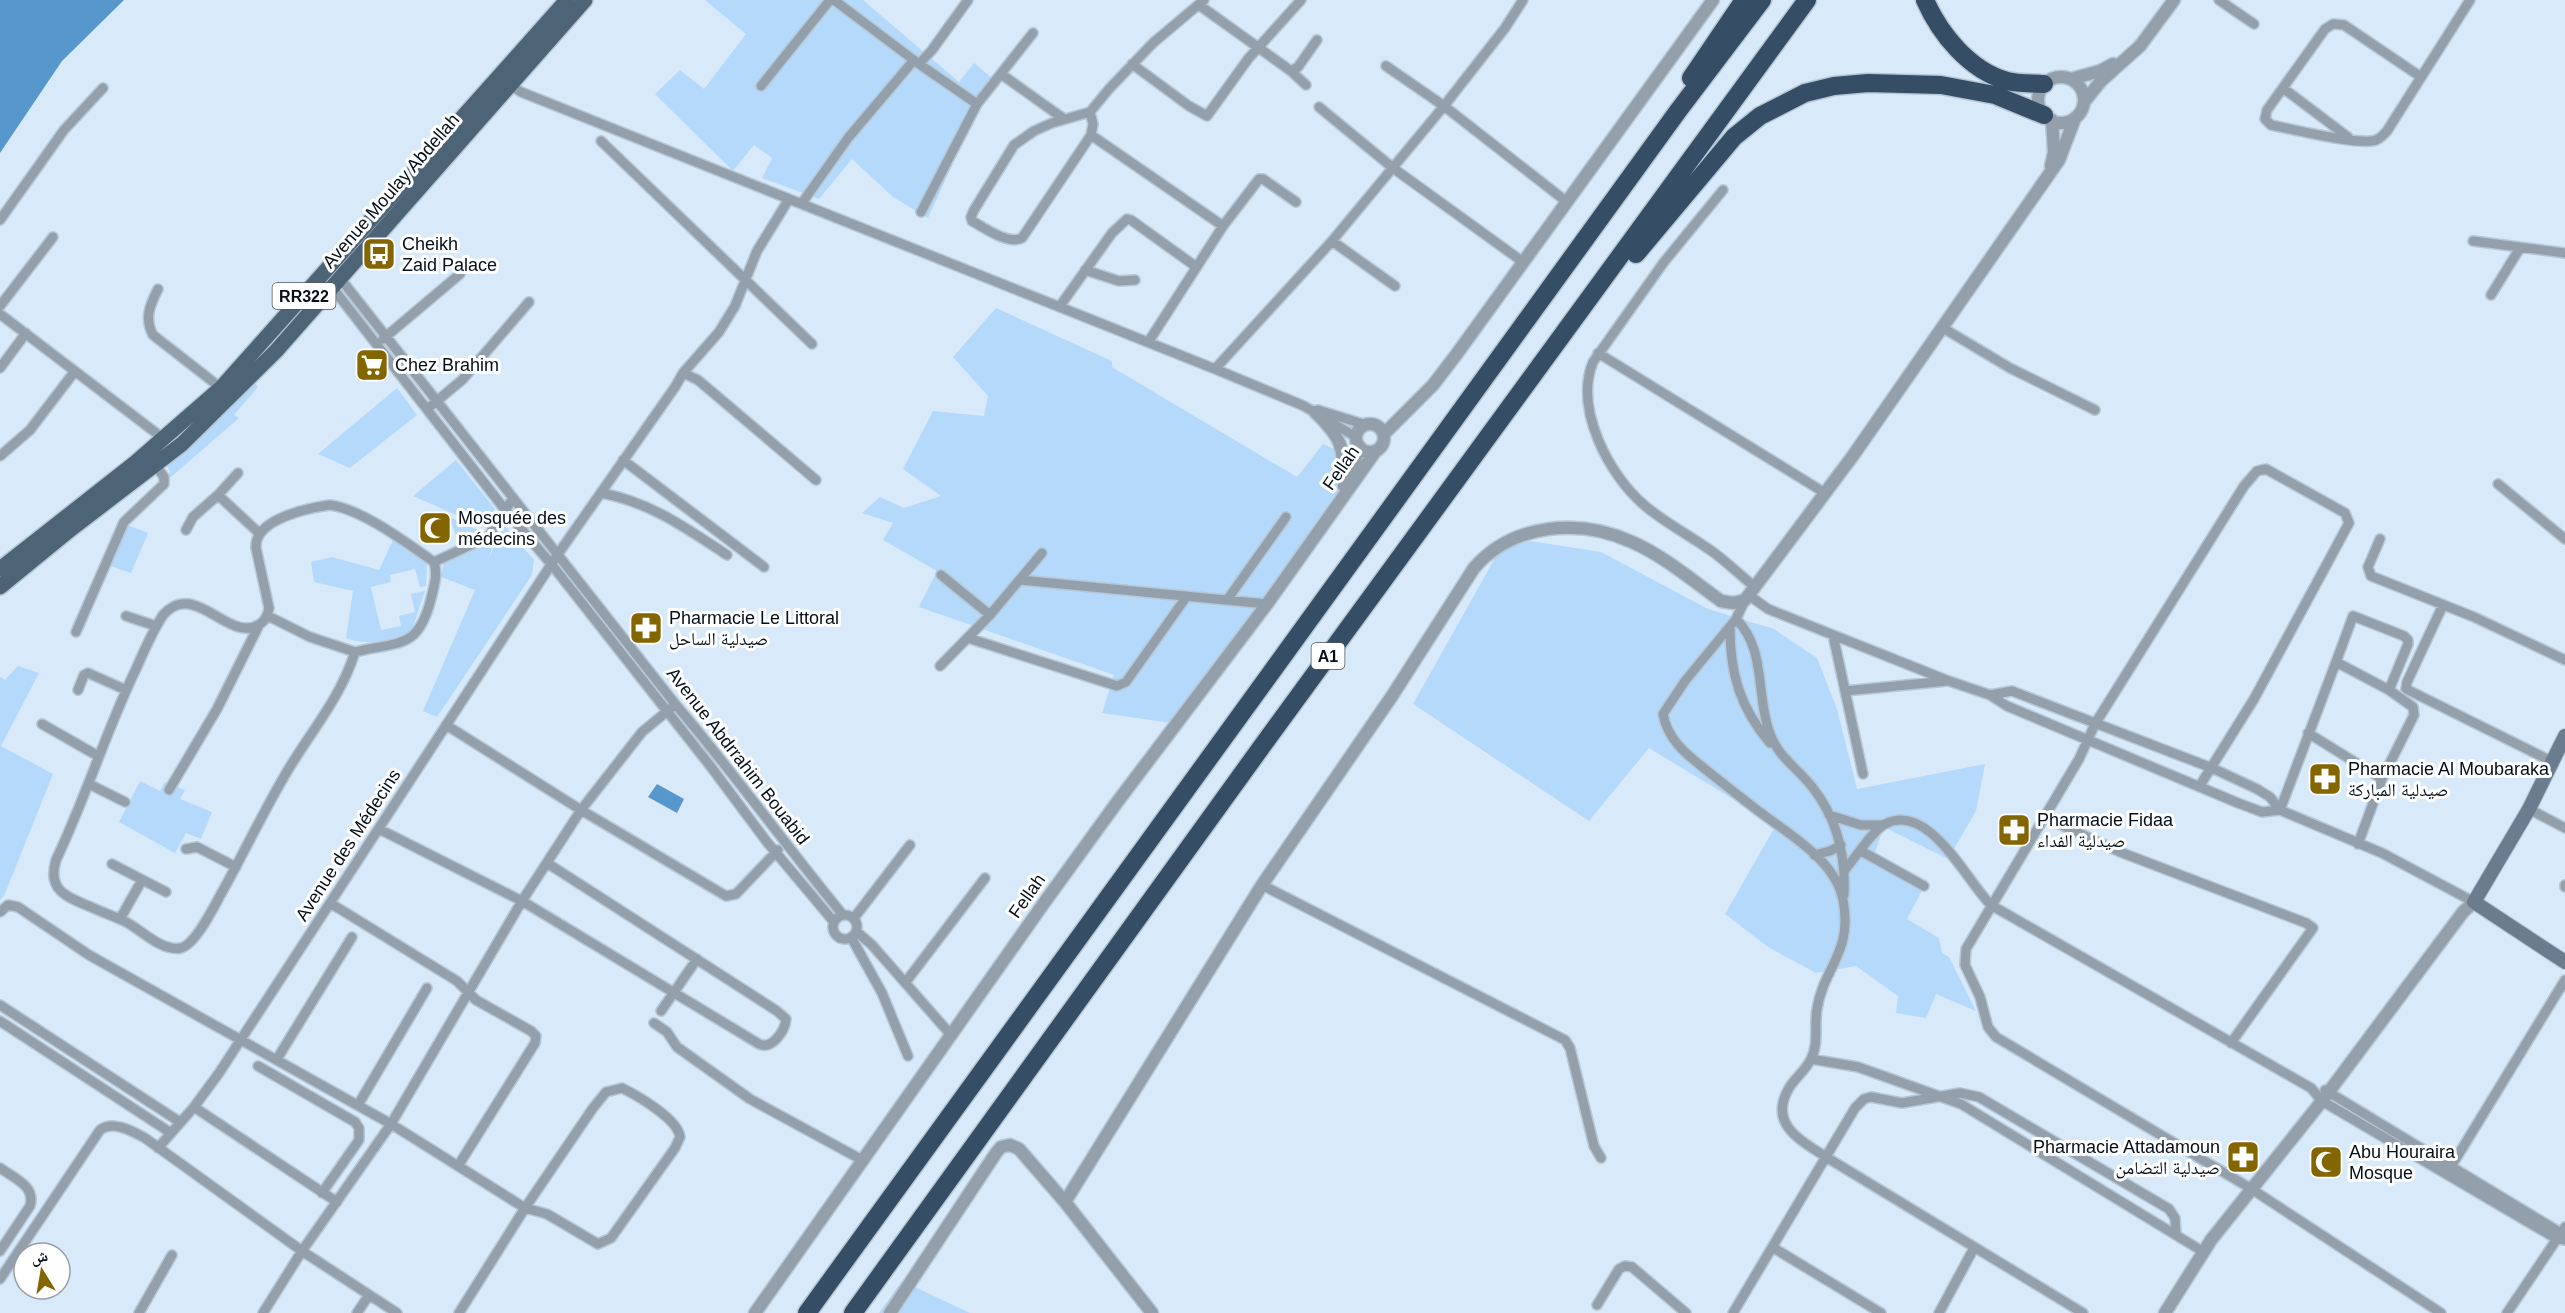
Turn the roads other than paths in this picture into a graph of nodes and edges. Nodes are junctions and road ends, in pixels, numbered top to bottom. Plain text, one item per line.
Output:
1 (567, 0) edge
2 (585, 0) edge
3 (832, 0) edge
4 (968, 0) edge
5 (1301, 0) edge
6 (1523, 0) edge
7 (1713, 0) edge
8 (1744, 0) edge
9 (1762, 0) edge
10 (1807, 0) edge
11 (1925, 0) edge
12 (2164, 0) edge
13 (2174, 0) edge
14 (2219, 0) edge
15 (2470, 0) edge
16 (1202, 3) edge
17 (2254, 24) dead end
18 (1033, 33) dead end
19 (1317, 39) dead end
20 (1260, 49) junction
21 (917, 62) junction
22 (1132, 64) junction
23 (1386, 66) dead end
24 (1291, 71) junction
25 (1000, 74) junction
26 (2421, 77) junction
27 (2071, 79) junction
28 (2044, 84) junction
29 (510, 85) junction
30 (1306, 85) dead end
31 (761, 86) dead end
32 (103, 88) dead end
33 (2283, 88) junction
34 (2084, 102) junction
35 (977, 104) junction
36 (1444, 106) junction
37 (1319, 107) dead end
38 (1678, 111) junction
39 (1090, 112) junction
40 (2048, 118) junction
41 (2075, 118) junction
42 (1064, 119) junction
43 (1091, 135) junction
44 (2350, 139) junction
45 (601, 141) dead end
46 (1393, 168) junction
47 (2049, 176) junction
48 (1722, 190) dead end
49 (789, 199) junction
50 (1296, 202) dead end
51 (1567, 202) junction
52 (802, 204) junction
53 (921, 212) dead end
54 (0, 220) edge
55 (1222, 226) junction
56 (53, 237) dead end
57 (1332, 241) junction
58 (2473, 241) dead end
59 (2520, 248) junction
60 (2565, 254) edge
61 (1523, 262) junction
62 (1195, 266) junction
63 (1085, 270) junction
64 (460, 274) dead end
65 (745, 278) junction
66 (1135, 280) dead end
67 (336, 283) junction
68 (1395, 286) dead end
69 (158, 289) dead end
70 (2490, 295) dead end
71 (529, 302) dead end
72 (0, 306) edge
73 (1060, 306) junction
74 (0, 314) edge
75 (1943, 328) junction
76 (26, 333) junction
77 (386, 336) junction
78 (1149, 341) junction
79 (812, 344) dead end
80 (377, 345) junction
81 (1598, 353) junction
82 (0, 368) edge
83 (1215, 369) junction
84 (75, 371) junction
85 (1536, 372) junction
86 (683, 373) junction
87 (220, 388) junction
88 (436, 402) junction
89 (1310, 409) junction
90 (428, 410) junction
91 (2095, 410) dead end
92 (1366, 425) junction
93 (1384, 434) junction
94 (164, 439) junction
95 (1358, 442) junction
96 (1375, 452) junction
97 (0, 456) edge
98 (623, 460) junction
99 (156, 466) junction
100 (238, 473) dead end
101 (816, 480) dead end
102 (2498, 484) dead end
103 (1344, 486) junction
104 (601, 493) junction
105 (1825, 493) junction
106 (218, 495) junction
107 (513, 498) junction
108 (1336, 506) junction
109 (506, 511) junction
110 (1286, 517) dead end
111 (186, 530) dead end
112 (259, 534) junction
113 (2379, 539) dead end
114 (2565, 539) edge
115 (1042, 553) dead end
116 (558, 554) junction
117 (727, 555) dead end
118 (434, 562) junction
119 (552, 566) junction
120 (764, 567) dead end
121 (0, 569) edge
122 (940, 575) dead end
123 (1020, 580) junction
124 (0, 587) edge
125 (1750, 595) junction
126 (1186, 596) junction
127 (1227, 600) junction
128 (1268, 604) junction
129 (2443, 605) junction
130 (990, 615) junction
131 (126, 616) dead end
132 (268, 616) junction
133 (1736, 619) junction
134 (259, 625) junction
135 (156, 626) junction
136 (1730, 628) junction
137 (76, 632) dead end
138 (1833, 635) junction
139 (968, 638) junction
140 (355, 652) junction
141 (2565, 660) edge
142 (2336, 662) junction
143 (940, 666) dead end
144 (1949, 681) junction
145 (78, 690) dead end
146 (126, 690) junction
147 (2389, 690) junction
148 (1845, 691) junction
149 (1990, 695) junction
150 (676, 705) junction
151 (666, 711) junction
152 (42, 724) dead end
153 (2095, 724) junction
154 (446, 725) junction
155 (2308, 733) junction
156 (2565, 736) edge
157 (2089, 740) junction
158 (1776, 749) junction
159 (98, 756) junction
160 (722, 758) junction
161 (2553, 762) junction
162 (711, 768) junction
163 (2212, 768) junction
164 (1863, 774) dead end
165 (2382, 779) junction
166 (89, 784) junction
167 (2199, 787) junction
168 (169, 790) dead end
169 (125, 802) dead end
170 (2529, 809) junction
171 (581, 810) junction
172 (2280, 810) junction
173 (1829, 815) junction
174 (2044, 817) junction
175 (1883, 825) junction
176 (2565, 828) edge
177 (379, 829) junction
178 (785, 844) junction
179 (910, 844) dead end
180 (2358, 844) junction
181 (1841, 845) junction
182 (186, 849) dead end
183 (1861, 851) junction
184 (776, 853) junction
185 (1814, 855) junction
186 (547, 863) junction
187 (112, 864) dead end
188 (236, 867) junction
189 (1845, 870) junction
190 (985, 878) dead end
191 (142, 880) junction
192 (1262, 885) junction
193 (1924, 886) dead end
194 (166, 892) dead end
195 (522, 901) junction
196 (1844, 902) junction
197 (2474, 902) junction
198 (330, 903) junction
199 (1991, 905) junction
200 (0, 912) edge
201 (843, 915) junction
202 (854, 918) junction
203 (120, 919) junction
204 (834, 922) junction
205 (854, 934) junction
206 (352, 937) dead end
207 (697, 959) junction
208 (2565, 962) edge
209 (2565, 980) edge
210 (905, 983) junction
211 (427, 988) dead end
212 (675, 992) junction
213 (469, 994) junction
214 (0, 1005) edge
215 (661, 1011) dead end
216 (0, 1021) edge
217 (654, 1023) dead end
218 (951, 1035) junction
219 (242, 1038) junction
220 (2231, 1043) junction
221 (908, 1056) dead end
222 (278, 1059) junction
223 (1812, 1059) junction
224 (258, 1066) dead end
225 (1944, 1095) junction
226 (2326, 1096) junction
227 (358, 1105) junction
228 (194, 1107) junction
229 (180, 1122) junction
230 (391, 1124) junction
231 (171, 1132) junction
232 (158, 1148) junction
233 (1826, 1157) junction
234 (1601, 1158) dead end
235 (864, 1161) junction
236 (2452, 1165) junction
237 (458, 1166) junction
238 (0, 1168) edge
239 (2446, 1175) junction
240 (2250, 1188) junction
241 (322, 1193) junction
242 (337, 1202) junction
243 (1065, 1202) junction
244 (525, 1208) junction
245 (2176, 1235) junction
246 (2563, 1236) edge
247 (1772, 1247) junction
248 (1974, 1248) junction
249 (0, 1251) edge
250 (302, 1251) junction
251 (2202, 1251) junction
252 (172, 1255) dead end
253 (0, 1279) edge
254 (369, 1295) junction
255 (1597, 1305) dead end
256 (139, 1313) edge
257 (263, 1313) edge
258 (357, 1313) edge
259 (397, 1313) edge
260 (459, 1313) edge
261 (755, 1313) edge
262 (807, 1313) edge
263 (853, 1313) edge
264 (890, 1313) edge
265 (1152, 1313) edge
266 (1686, 1313) edge
267 (1733, 1313) edge
268 (1881, 1313) edge
269 (1939, 1313) edge
270 (2083, 1313) edge
271 (2165, 1313) edge
272 (2441, 1313) edge
273 (2507, 1313) edge

1 - 87 main road, Avenue Moulay Abdellah / RR322
2 - 29 main road, Avenue Moulay Abdellah / RR322
3 - 21 street
3 - 31 street
4 - 21 street
5 - 20 street
6 - 36 street
7 - 51 street
8 - 38 highway
9 - 38 highway, A1
10 - 85 highway, A1
11 - 28 highway
12 - 27 street
13 - 34 street
14 - 17 street
15 - 26 street
16 - 20 street
16 - 22 street
18 - 25 street
19 - 24 street
20 - 22 street
20 - 24 street
21 - 35 street
21 - 52 street
22 - 39 street
23 - 36 street
24 - 30 street
25 - 35 street
25 - 42 street
26 - 33 street
26 - 44 street
27 - 28 street
27 - 34 street
28 - 40 street
29 - 49 street
29 - 67 main road, Avenue Moulay Abdellah / RR322
32 - 54 street
33 - 44 street
33 - 44 street
34 - 41 street
35 - 53 street
36 - 46 street
36 - 51 street
37 - 46 street
38 - 262 highway, A1
39 - 42 street
39 - 43 street
40 - 41 street
40 - 47 street
40 - 85 highway
41 - 47 street
42 - 43 street
43 - 55 street
45 - 65 street
46 - 57 street
46 - 61 street
47 - 75 street
48 - 81 street
49 - 52 street
49 - 65 street, Avenue des Médecins
50 - 55 street
51 - 61 street
52 - 73 street
55 - 62 street
56 - 72 street
57 - 68 street
57 - 83 street
58 - 59 street
59 - 60 street
59 - 70 street
61 - 93 street
62 - 63 street
62 - 78 street
63 - 66 street
63 - 73 street
64 - 77 street
65 - 79 street
65 - 86 street, Avenue des Médecins
67 - 77 street, Avenue Abdrrahim Bouabid
67 - 80 street, Avenue Abdrrahim Bouabid
67 - 99 main road, Avenue Moulay Abdellah / RR322
69 - 87 street
71 - 88 street
73 - 78 street
74 - 76 street
75 - 91 street
75 - 105 street
76 - 82 street
76 - 84 street
77 - 80 street
77 - 88 street, Avenue Abdrrahim Bouabid
78 - 83 street
80 - 90 street, Avenue Abdrrahim Bouabid
81 - 105 street
81 - 125 street
83 - 89 street
84 - 94 street
84 - 97 street
85 - 263 highway, A1
86 - 98 street, Avenue des Médecins
86 - 101 street
87 - 94 main road, Avenue Moulay Abdellah / RR322
88 - 90 street
88 - 107 street, Avenue Abdrrahim Bouabid
89 - 92 street
89 - 95 street
89 - 103 street
90 - 109 street, Avenue Abdrrahim Bouabid
92 - 93 street, Fellah
92 - 95 street, Fellah
93 - 96 street, Fellah
94 - 121 main road, Avenue Moulay Abdellah / RR322
95 - 96 street, Fellah
95 - 103 street, Fellah
96 - 108 street, Fellah
98 - 104 street, Avenue des Médecins
98 - 120 street
99 - 124 main road, Avenue Moulay Abdellah / RR322
99 - 137 street
100 - 106 street
102 - 114 street
103 - 108 street, Fellah
104 - 116 street, Avenue des Médecins
104 - 117 street
105 - 125 street
106 - 111 street
106 - 112 street
107 - 109 street
107 - 116 street, Avenue Abdrrahim Bouabid
108 - 128 street, Fellah
109 - 118 street
109 - 119 street, Avenue Abdrrahim Bouabid
110 - 127 street
112 - 118 street
112 - 132 street
113 - 129 street
115 - 123 street
116 - 119 street, Avenue des Médecins
116 - 150 street, Avenue Abdrrahim Bouabid
118 - 140 street
119 - 151 street, Avenue Abdrrahim Bouabid
119 - 154 street, Avenue des Médecins
122 - 130 street
123 - 126 street
123 - 130 street
125 - 133 street
125 - 138 street
125 - 192 street
126 - 127 street
126 - 139 street
127 - 128 street
128 - 218 street, Fellah
129 - 141 street
129 - 161 street
130 - 139 street
131 - 135 street
132 - 134 street
132 - 140 street
133 - 136 street
133 - 158 street
134 - 135 street
134 - 168 street
135 - 146 street
136 - 158 street
136 - 185 street
138 - 144 street
138 - 148 street
139 - 143 street
140 - 188 street
142 - 147 street
142 - 147 street
142 - 155 street
144 - 148 street
144 - 149 street
145 - 146 street
146 - 159 street
147 - 165 street
148 - 164 street
149 - 153 street
149 - 157 street
150 - 151 street
150 - 160 street, Avenue Abdrrahim Bouabid
151 - 162 street, Avenue Abdrrahim Bouabid
151 - 171 street
152 - 159 street
153 - 157 street
153 - 163 street
153 - 163 street
154 - 171 street
154 - 177 street, Avenue des Médecins
155 - 165 street
155 - 172 street
156 - 161 main road
157 - 167 street
157 - 174 street
158 - 173 street
159 - 166 street
160 - 162 street
160 - 178 street, Avenue Abdrrahim Bouabid
161 - 170 main road
162 - 184 street, Avenue Abdrrahim Bouabid
163 - 167 street
163 - 172 street
165 - 180 street
166 - 169 street
166 - 203 street
167 - 172 street
170 - 176 street
170 - 197 main road
171 - 184 street
171 - 186 street
172 - 180 street
173 - 175 street
173 - 181 street
174 - 199 street
174 - 220 street
175 - 183 street
175 - 199 street
177 - 195 street
177 - 198 street, Avenue des Médecins
178 - 184 street
178 - 201 street, Avenue Abdrrahim Bouabid
179 - 202 street
180 - 197 street
181 - 185 street
181 - 189 street
182 - 188 street
183 - 189 street
183 - 193 street
184 - 204 street, Avenue Abdrrahim Bouabid
185 - 196 street
186 - 195 street
186 - 207 street
187 - 191 street
188 - 203 street
189 - 196 street
190 - 210 street
191 - 194 street
191 - 203 street
192 - 234 street
192 - 243 street
195 - 212 street
195 - 213 street
196 - 223 street
197 - 208 main road
197 - 226 street
198 - 213 street
198 - 219 street, Avenue des Médecins
199 - 220 street
199 - 240 street
200 - 219 street
201 - 202 street
201 - 204 street
202 - 205 street
204 - 205 street
205 - 210 street
205 - 221 street
206 - 222 street
207 - 212 street
207 - 212 street
209 - 236 street
210 - 218 street
211 - 227 street
212 - 215 street
213 - 230 street
213 - 237 street
214 - 229 street
216 - 231 street
217 - 235 street
218 - 235 street, Fellah
219 - 222 street
219 - 228 street, Avenue des Médecins
220 - 226 street
222 - 227 street
223 - 225 street
223 - 233 street
224 - 241 street
225 - 233 street
225 - 245 street
225 - 245 street
226 - 236 street
226 - 239 street
226 - 240 street
227 - 230 street
228 - 229 street, Avenue des Médecins
228 - 241 street
229 - 231 street, Avenue des Médecins
230 - 237 street
230 - 242 street
231 - 232 street, Avenue des Médecins
232 - 250 street
232 - 253 street
233 - 247 street
233 - 248 street
235 - 261 street, Fellah
236 - 239 street
236 - 246 street
237 - 244 street
238 - 249 street
239 - 246 street
240 - 251 street
240 - 272 street
241 - 242 street
242 - 250 street
243 - 264 street
243 - 265 street
244 - 244 street
244 - 260 street
245 - 251 street
246 - 273 street
247 - 267 street
247 - 268 street
248 - 269 street
248 - 270 street
250 - 254 street
250 - 257 street
251 - 271 street
252 - 256 street
254 - 258 street
254 - 259 street
255 - 266 street

